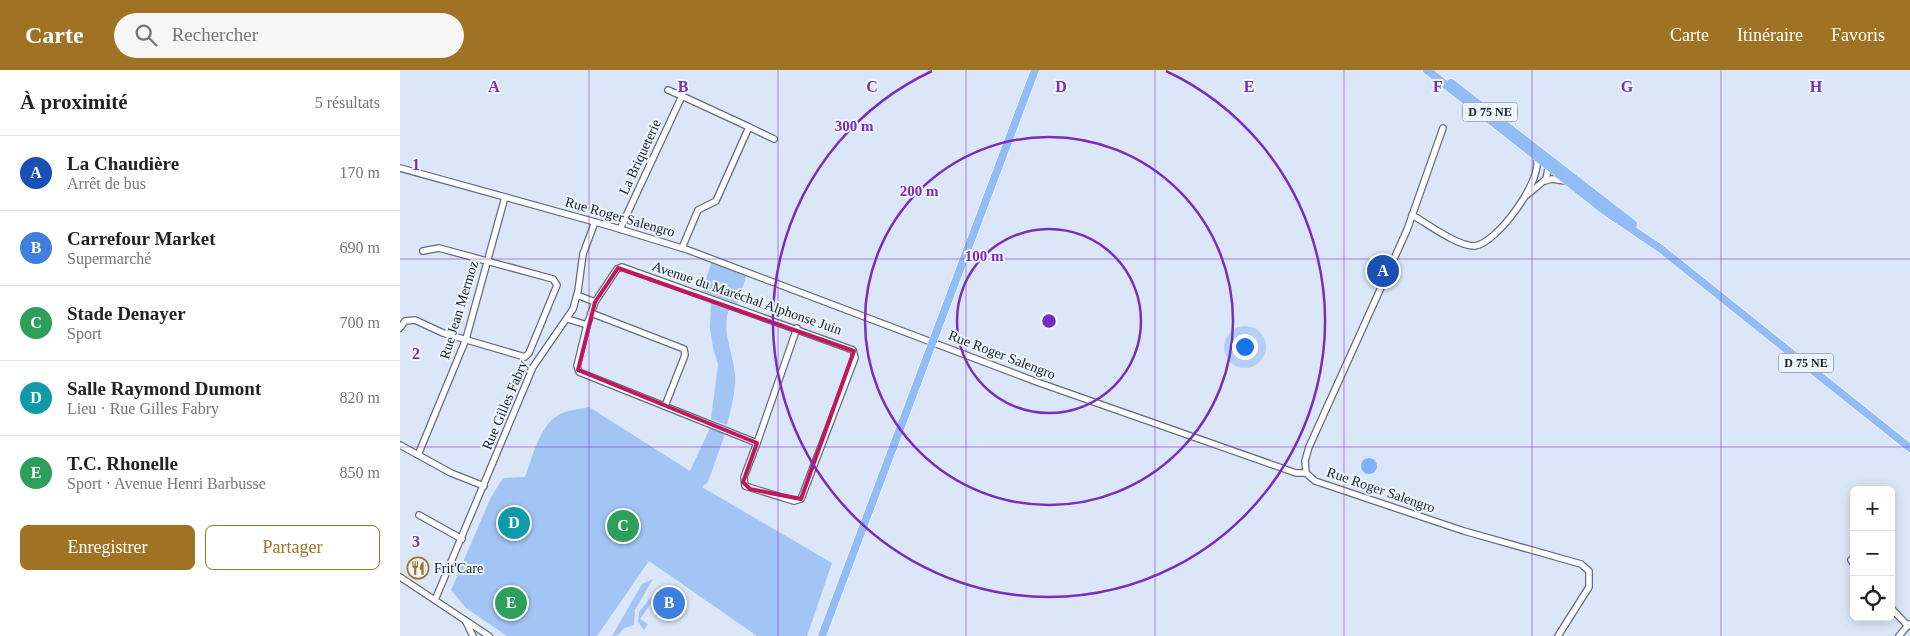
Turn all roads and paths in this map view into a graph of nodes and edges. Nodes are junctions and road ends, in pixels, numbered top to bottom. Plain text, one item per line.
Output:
1 (1036, 70) edge
2 (1427, 70) edge
3 (1434, 70) edge
4 (668, 90) dead end
5 (682, 96) junction
6 (749, 127) junction
7 (1442, 128) dead end
8 (774, 139) dead end
9 (1534, 154) junction
10 (1545, 155) junction
11 (1549, 166) junction
12 (1560, 166) junction
13 (400, 168) edge
14 (1536, 176) junction
15 (1545, 181) junction
16 (1572, 184) junction
17 (1525, 197) junction
18 (505, 198) junction
19 (1412, 215) junction
20 (595, 222) junction
21 (620, 229) junction
22 (682, 248) junction
23 (1661, 249) junction
24 (422, 251) dead end
25 (488, 261) junction
26 (577, 296) junction
27 (595, 302) junction
28 (591, 312) junction
29 (568, 319) junction
30 (587, 325) junction
31 (400, 328) edge
32 (797, 328) junction
33 (466, 339) junction
34 (932, 341) junction
35 (665, 406) junction
36 (757, 443) junction
37 (400, 445) edge
38 (1910, 448) edge
39 (418, 455) junction
40 (1306, 473) junction
41 (484, 486) junction
42 (419, 515) dead end
43 (462, 539) junction
44 (400, 577) edge
45 (435, 600) junction
46 (1895, 612) edge
47 (465, 620) junction
48 (1909, 624) edge
49 (473, 636) edge
50 (489, 636) edge
51 (822, 636) edge
52 (1558, 636) edge
53 (1899, 636) edge

1 - 34 main road
2 - 9 main road, D 75 NE
3 - 10 main road, D 75 NE
4 - 5 street
5 - 6 street
5 - 21 street, La Briqueterie
6 - 8 street
6 - 22 street
7 - 19 street
9 - 11 main road, D 75 NE
9 - 14 street
10 - 11 street
10 - 12 main road, D 75 NE
11 - 12 street
11 - 14 street
11 - 15 street
11 - 16 main road, D 75 NE
12 - 23 main road, D 75 NE
13 - 18 street, Rue Roger Salengro
14 - 17 street
15 - 16 street
15 - 17 street
16 - 23 main road, D 75 NE
17 - 19 street
18 - 20 street, Rue Roger Salengro
18 - 25 street, Rue Jean Mermoz
19 - 40 street
20 - 21 street, Rue Roger Salengro
20 - 26 street, Rue Gilles Fabry
21 - 22 street, Rue Roger Salengro
22 - 34 street, Rue Roger Salengro
23 - 38 main road, D 75 NE
24 - 25 street
25 - 33 street, Rue Jean Mermoz
25 - 33 street
26 - 27 street
26 - 29 street, Rue Gilles Fabry
27 - 28 street
27 - 32 street, Avenue du Maréchal Alphonse Juin
28 - 30 street
28 - 35 street
29 - 30 street
29 - 41 street, Rue Gilles Fabry
30 - 35 street
31 - 33 street
32 - 36 street
32 - 36 street, Avenue du Maréchal Alphonse Juin
33 - 39 street, Rue Jean Mermoz
34 - 40 street, Rue Roger Salengro
34 - 51 main road
35 - 36 street
37 - 39 street
39 - 41 street
40 - 52 street, Rue Roger Salengro
41 - 43 street, Rue Gilles Fabry
42 - 43 street
43 - 45 street, Rue Gilles Fabry
44 - 45 street
45 - 47 street
46 - 48 street
47 - 49 street
47 - 50 street
48 - 53 street

